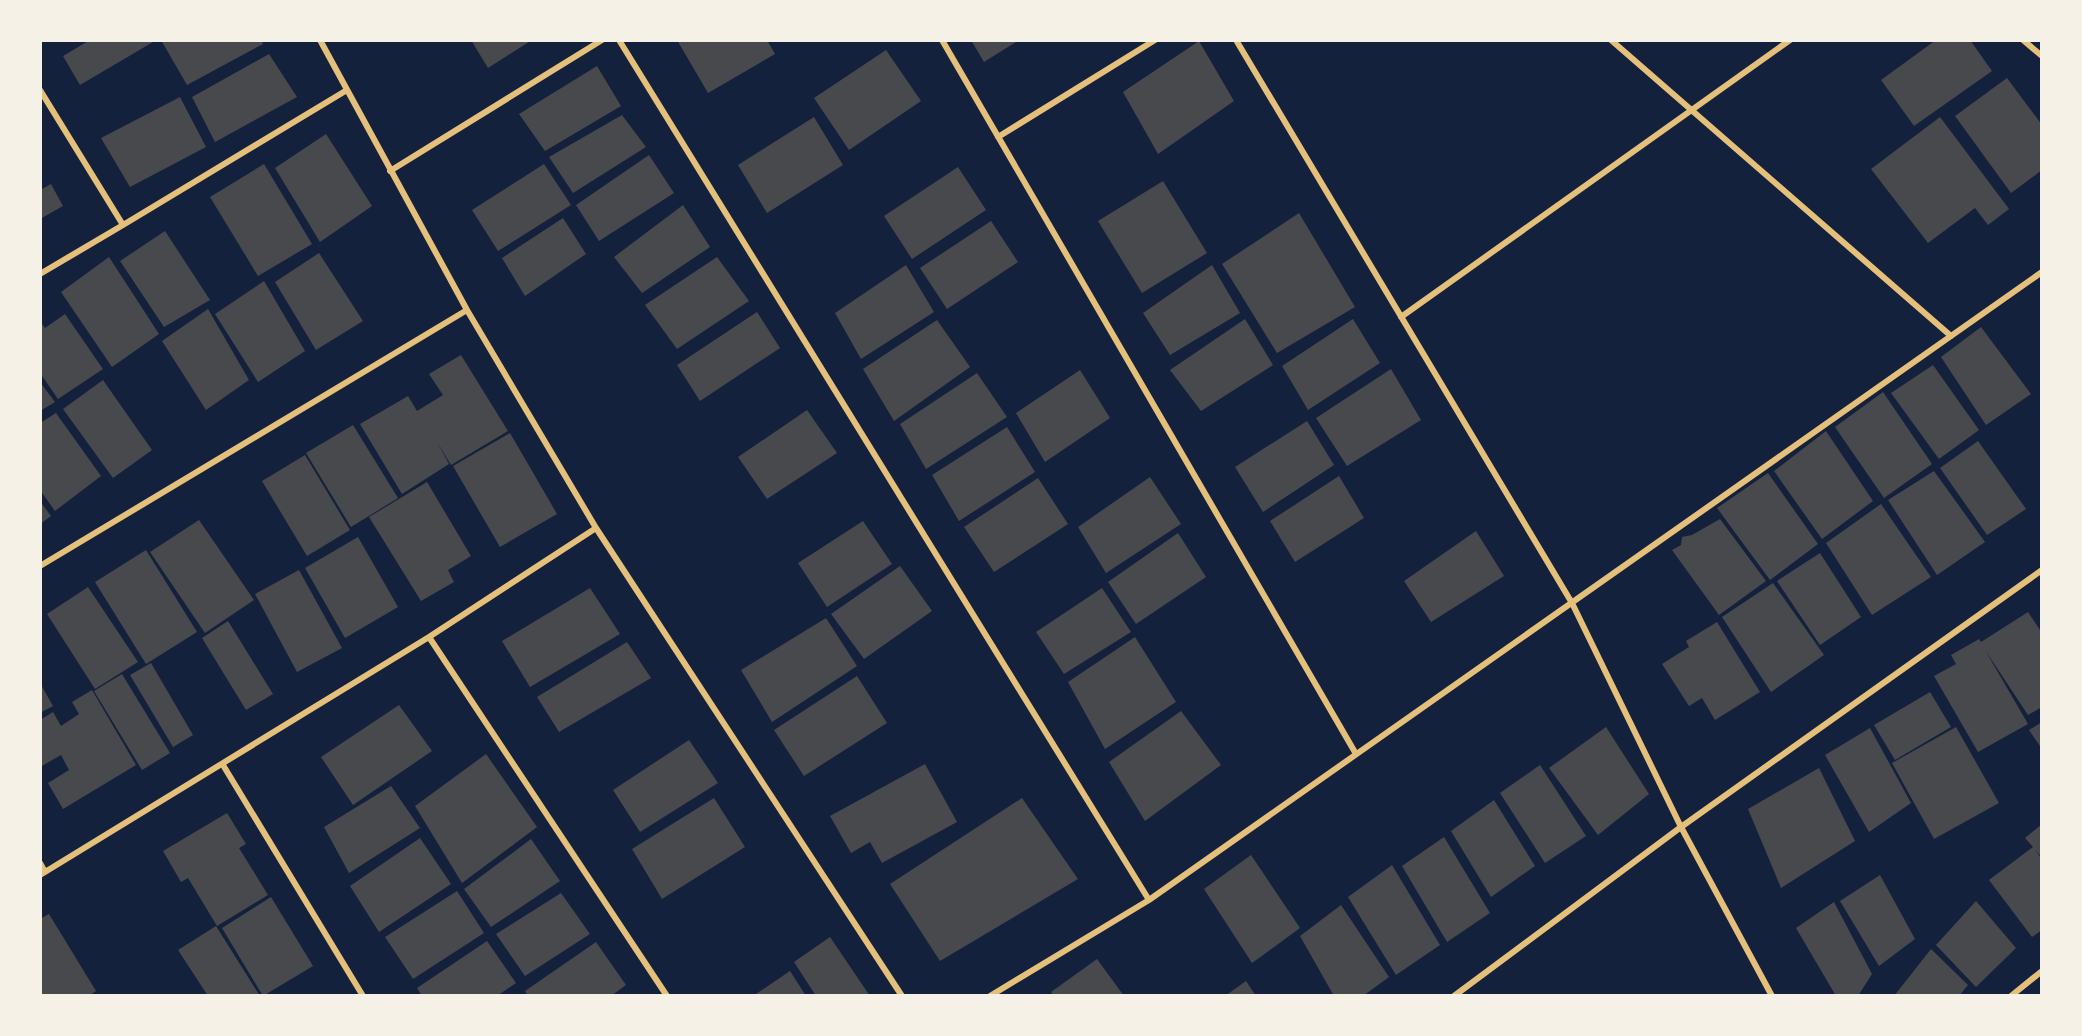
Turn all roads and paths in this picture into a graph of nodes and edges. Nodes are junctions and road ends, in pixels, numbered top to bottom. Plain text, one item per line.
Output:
1 (320, 40) edge
2 (602, 40) edge
3 (619, 40) edge
4 (942, 40) edge
5 (1155, 40) edge
6 (1236, 40) edge
7 (1611, 40) edge
8 (1790, 40) edge
9 (2023, 40) edge
10 (2042, 56) edge
11 (40, 90) edge
12 (347, 90) junction
13 (1692, 110) junction
14 (998, 137) junction
15 (390, 171) junction
16 (123, 225) junction
17 (2042, 272) edge
18 (40, 274) edge
19 (467, 310) junction
20 (1401, 317) junction
21 (1951, 336) junction
22 (596, 528) junction
23 (40, 566) edge
24 (2042, 570) edge
25 (1572, 603) junction
26 (429, 637) junction
27 (1356, 754) junction
28 (223, 765) junction
29 (1681, 827) junction
30 (40, 863) edge
31 (43, 873) edge
32 (1149, 900) junction
33 (2042, 971) edge
34 (361, 994) edge
35 (353, 996) edge
36 (667, 996) edge
37 (902, 996) edge
38 (990, 996) edge
39 (1454, 996) edge
40 (1772, 996) edge
41 (2011, 996) edge

1 - 12 street
2 - 15 street
3 - 32 street
4 - 14 street
5 - 14 street
6 - 20 street
7 - 13 street
8 - 13 street
9 - 10 street
11 - 16 street
12 - 15 street
12 - 16 street
13 - 20 street
13 - 21 street
14 - 27 street
15 - 19 street
16 - 18 street
17 - 21 street
19 - 22 street
19 - 23 street
20 - 25 street
21 - 25 street
22 - 26 street
22 - 37 street
24 - 29 street
25 - 27 street
25 - 29 street
26 - 28 street
26 - 36 street
27 - 32 street
28 - 31 street
28 - 34 street
29 - 39 street
29 - 40 street
30 - 31 street
32 - 38 street
33 - 41 street
34 - 35 street

